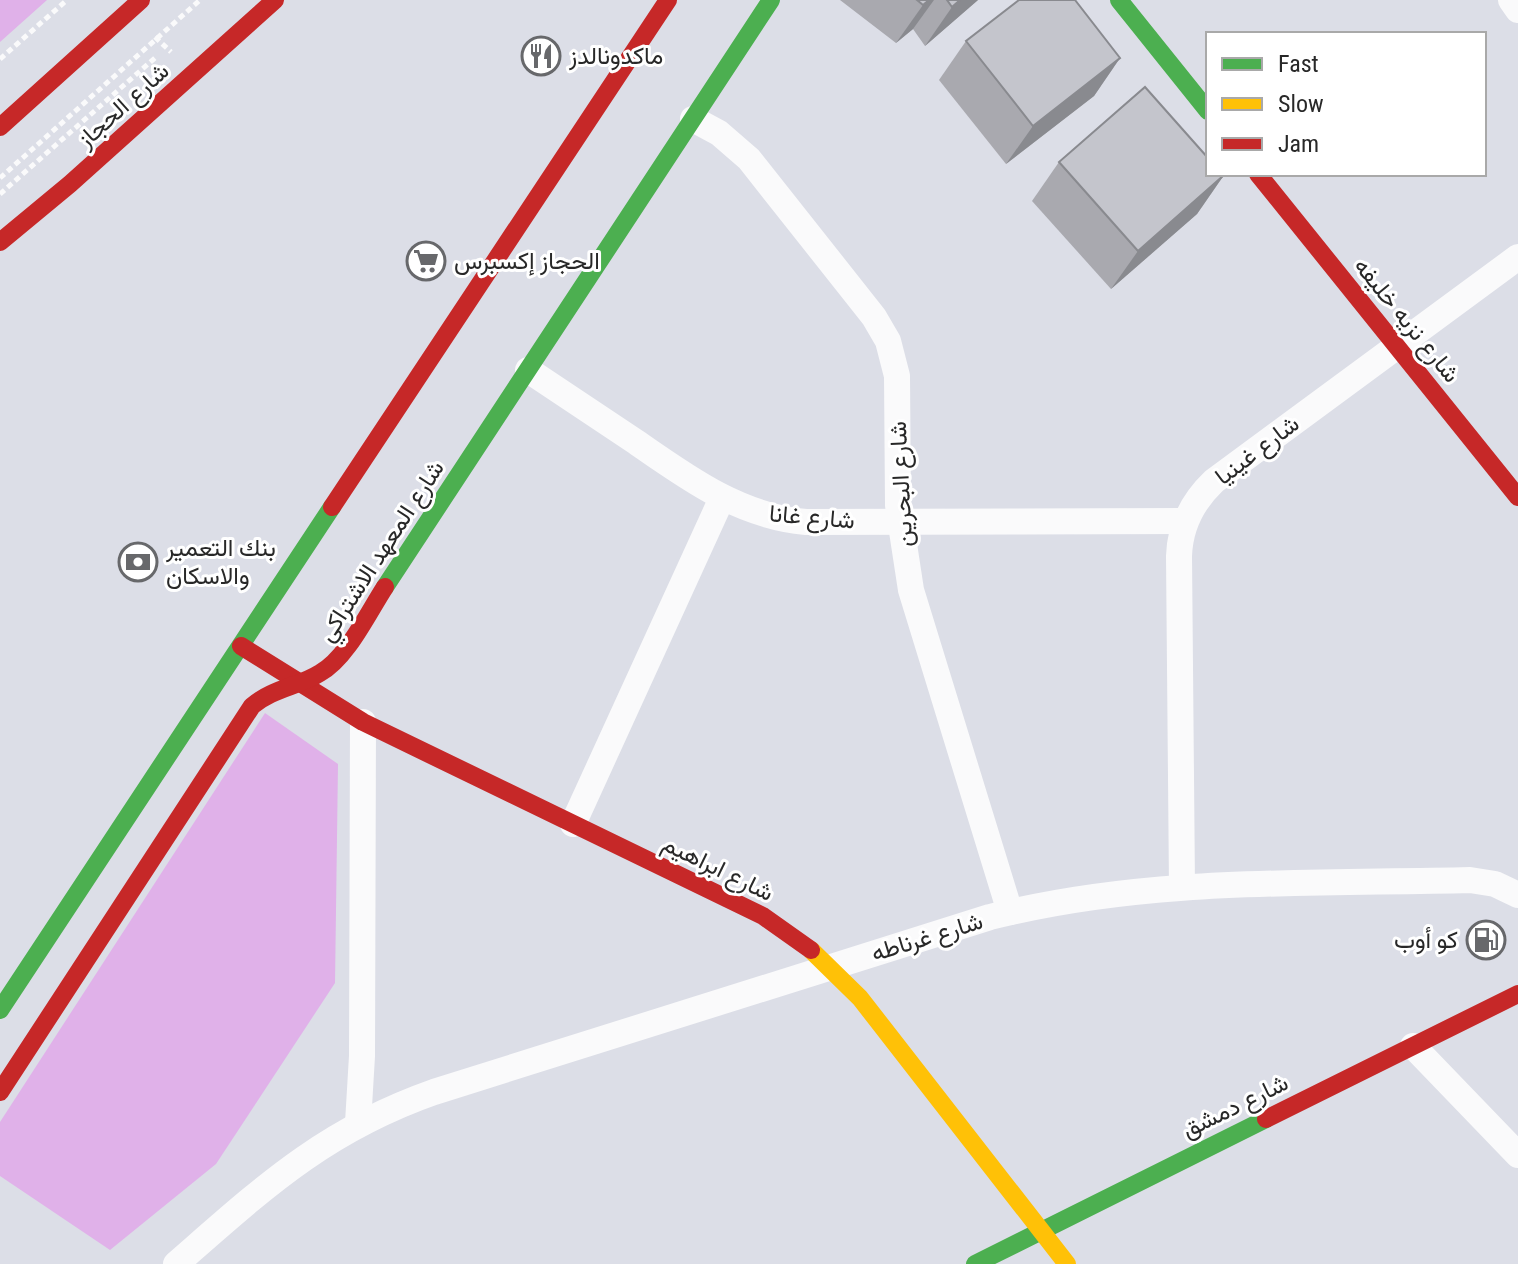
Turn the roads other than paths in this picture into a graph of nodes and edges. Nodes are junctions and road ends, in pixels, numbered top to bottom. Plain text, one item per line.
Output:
1 (275, 0) edge
2 (638, 0) edge
3 (668, 0) edge
4 (771, 0) edge
5 (1119, 0) edge
6 (1511, 0) edge
7 (135, 6) edge
8 (1518, 10) edge
9 (652, 26) junction
10 (1206, 109) edge
11 (693, 119) junction
12 (3, 124) edge
13 (1260, 176) edge
14 (0, 242) edge
15 (1518, 257) edge
16 (1396, 346) junction
17 (528, 370) junction
18 (1518, 497) edge
19 (722, 498) junction
20 (1185, 521) junction
21 (899, 522) junction
22 (241, 646) junction
23 (301, 683) junction
24 (363, 722) junction
25 (573, 824) junction
26 (1182, 887) junction
27 (1518, 895) edge
28 (1010, 912) junction
29 (831, 968) junction
30 (1518, 994) edge
31 (0, 1010) edge
32 (1413, 1046) junction
33 (0, 1092) edge
34 (358, 1123) junction
35 (1518, 1155) edge
36 (1040, 1230) junction
37 (176, 1264) edge
38 (975, 1264) edge
39 (1067, 1264) edge

1 - 14 street, شارع الحجاز
2 - 9 street
3 - 9 street
4 - 11 street, شارع المعهد الاشتراكي
5 - 10 street
6 - 8 street
7 - 12 street
9 - 22 street
11 - 17 street, شارع المعهد الاشتراكي
11 - 21 street, شارع البحرين
13 - 16 street, شارع نزيه خليفه
15 - 16 street, شارع غينيا
16 - 18 street, شارع نزيه خليفه
16 - 20 street, شارع غينيا
17 - 19 street, شارع غانا
17 - 23 street, شارع المعهد الاشتراكي
19 - 21 street, شارع غانا
19 - 25 street
20 - 21 street, شارع غانا
20 - 26 street, شارع غينيا
21 - 28 street, شارع البحرين
22 - 23 street, شارع ابراهيم
22 - 31 street
23 - 24 street, شارع ابراهيم
23 - 33 street, شارع المعهد الاشتراكي
24 - 25 street, شارع ابراهيم
24 - 34 street
25 - 29 street, شارع ابراهيم
26 - 27 street, شارع غرناطه
26 - 28 street, شارع غرناطه
28 - 29 street, شارع غرناطه
29 - 34 street, شارع غرناطه
29 - 36 street, شارع ابراهيم
30 - 32 street, شارع دمشق
32 - 35 street
32 - 36 street, شارع دمشق
34 - 37 street, شارع غرناطه
36 - 38 street, شارع دمشق
36 - 39 street, شارع ابراهيم

